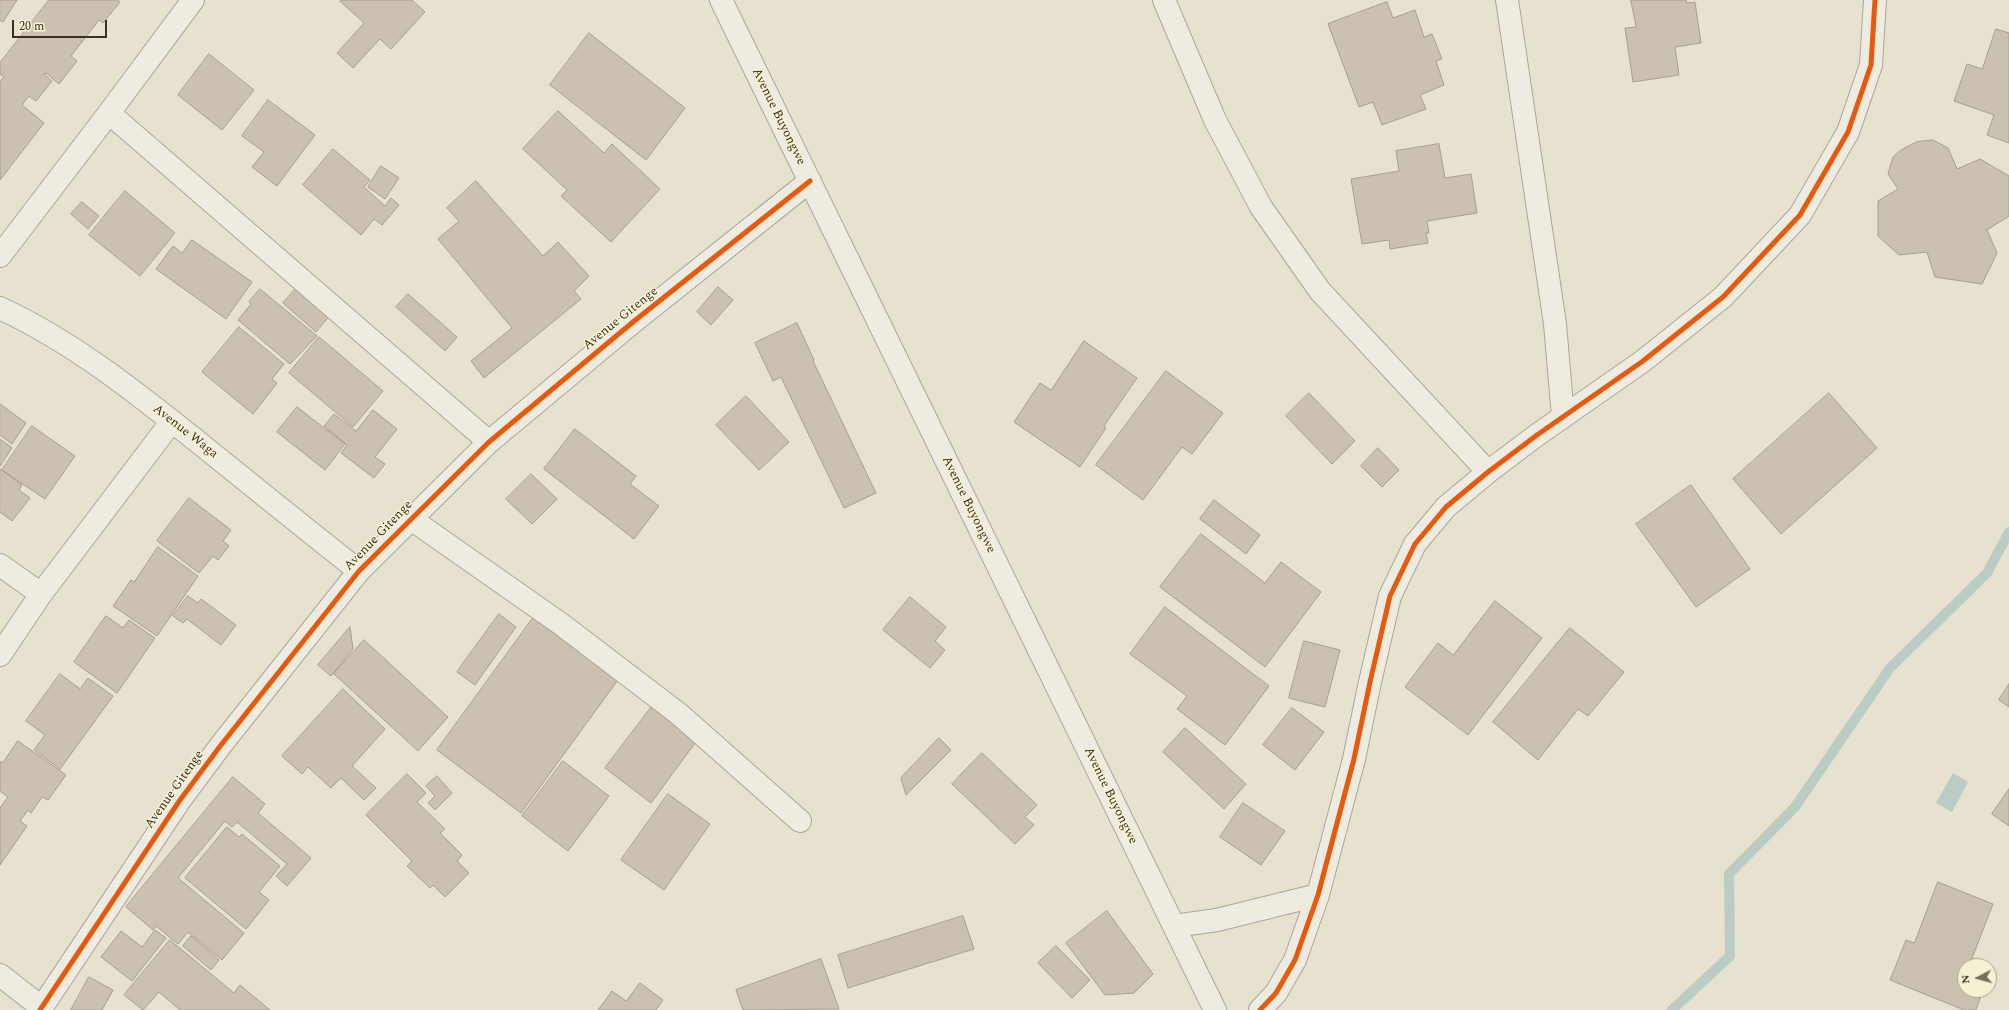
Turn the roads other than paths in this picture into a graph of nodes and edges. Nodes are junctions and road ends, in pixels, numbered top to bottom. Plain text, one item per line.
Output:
1 (193, 0) edge
2 (721, 0) edge
3 (1164, 0) edge
4 (1507, 0) edge
5 (1875, 0) edge
6 (109, 114) junction
7 (810, 181) junction
8 (0, 256) edge
9 (0, 308) edge
10 (1563, 417) junction
11 (172, 421) junction
12 (489, 442) junction
13 (1488, 472) junction
14 (411, 518) junction
15 (0, 565) edge
16 (359, 571) junction
17 (41, 594) junction
18 (0, 655) edge
19 (800, 820) dead end
20 (1318, 895) junction
21 (1174, 926) junction
22 (0, 975) edge
23 (41, 1009) edge
24 (1211, 1010) edge
25 (1260, 1010) edge

1 - 6 street
2 - 7 street, Avenue Buyongwe
3 - 13 street
4 - 10 street
5 - 10 street
6 - 8 street
6 - 12 street
7 - 12 street, Avenue Gitenge
7 - 21 street, Avenue Buyongwe
9 - 11 street, Avenue Waga
10 - 13 street
11 - 16 street, Avenue Waga
11 - 17 street
12 - 14 street, Avenue Gitenge
13 - 20 street
14 - 16 street, Avenue Gitenge
14 - 19 street
15 - 17 street
16 - 23 street, Avenue Gitenge
17 - 18 street
20 - 21 street
20 - 25 street
21 - 24 street, Avenue Buyongwe
22 - 23 street

